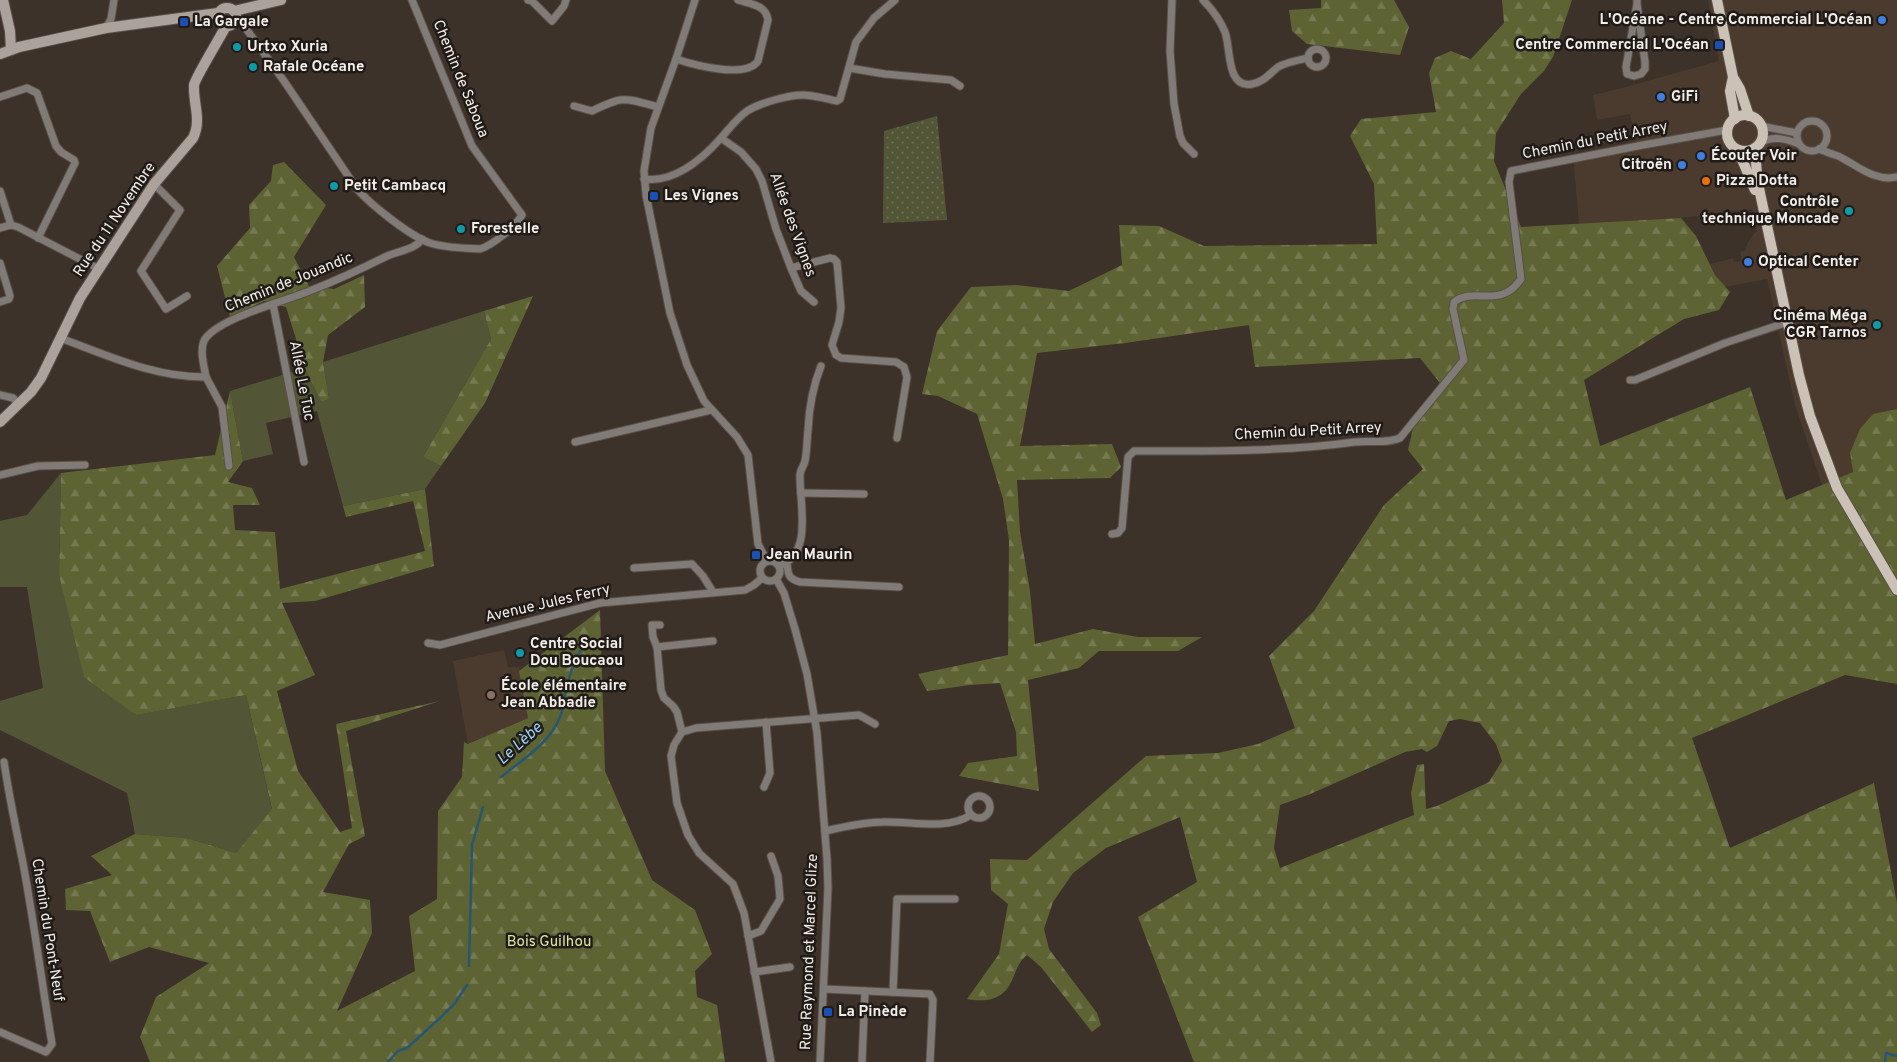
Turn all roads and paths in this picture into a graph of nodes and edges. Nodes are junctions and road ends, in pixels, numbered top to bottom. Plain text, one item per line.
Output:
1 (3, 0) edge
2 (114, 0) edge
3 (281, 0) edge
4 (412, 0) edge
5 (528, 0) edge
6 (566, 0) edge
7 (694, 0) edge
8 (738, 0) edge
9 (895, 0) edge
10 (1172, 0) edge
11 (1203, 0) edge
12 (1717, 0) edge
13 (1637, 2) edge
14 (218, 13) junction
15 (235, 15) junction
16 (226, 26) junction
17 (106, 28) junction
18 (11, 50) junction
19 (0, 54) edge
20 (676, 58) junction
21 (1308, 58) dead end
22 (849, 68) junction
23 (1733, 77) junction
24 (960, 86) dead end
25 (0, 97) edge
26 (574, 106) dead end
27 (658, 107) junction
28 (1749, 116) junction
29 (1734, 119) junction
30 (1761, 126) junction
31 (1727, 130) junction
32 (1797, 133) junction
33 (721, 138) junction
34 (1826, 142) junction
35 (1799, 144) junction
36 (1757, 146) junction
37 (1819, 149) junction
38 (1738, 150) junction
39 (1194, 154) dead end
40 (1840, 157) junction
41 (1897, 177) edge
42 (644, 179) junction
43 (154, 184) junction
44 (0, 191) edge
45 (1766, 219) junction
46 (11, 226) junction
47 (0, 228) edge
48 (38, 238) junction
49 (422, 239) junction
50 (0, 263) edge
51 (791, 268) junction
52 (99, 269) junction
53 (187, 296) dead end
54 (0, 302) edge
55 (814, 302) dead end
56 (274, 304) junction
57 (1788, 322) junction
58 (60, 338) junction
59 (821, 366) dead end
60 (206, 377) junction
61 (1630, 380) dead end
62 (0, 395) edge
63 (19, 404) junction
64 (711, 410) junction
65 (0, 422) edge
66 (897, 438) dead end
67 (575, 442) dead end
68 (304, 462) dead end
69 (85, 465) dead end
70 (229, 466) dead end
71 (0, 475) edge
72 (801, 494) junction
73 (864, 494) dead end
74 (1112, 534) dead end
75 (766, 561) junction
76 (787, 563) junction
77 (779, 566) junction
78 (634, 568) dead end
79 (762, 578) junction
80 (776, 580) junction
81 (899, 586) dead end
82 (1897, 590) edge
83 (713, 592) junction
84 (660, 625) dead end
85 (713, 641) dead end
86 (428, 643) dead end
87 (657, 647) junction
88 (815, 719) junction
89 (766, 722) junction
90 (876, 724) dead end
91 (682, 732) junction
92 (4, 762) dead end
93 (764, 787) dead end
94 (971, 815) dead end
95 (825, 831) junction
96 (771, 856) dead end
97 (956, 898) dead end
98 (748, 936) junction
99 (790, 966) dead end
100 (754, 972) junction
101 (824, 989) junction
102 (864, 991) junction
103 (893, 992) junction
104 (0, 1032) edge
105 (771, 1062) edge
106 (820, 1062) edge
107 (862, 1062) edge
108 (930, 1062) edge

1 - 18 street
2 - 17 street
3 - 15 street
4 - 49 street, Chemin de Saboua
5 - 6 street
7 - 20 street
8 - 20 street
9 - 22 street
10 - 39 street
11 - 21 street
12 - 23 main road
13 - 13 street
14 - 15 street
14 - 16 street
14 - 17 street
15 - 16 street
15 - 49 street
16 - 43 street, Rue du 11 Novembre
17 - 18 street
18 - 19 street
20 - 27 street
22 - 24 street
22 - 33 street
23 - 28 main road
23 - 29 main road
25 - 48 street
26 - 27 street
27 - 42 street
28 - 29 main road
28 - 30 main road
29 - 31 main road
30 - 32 street
30 - 36 main road
31 - 38 main road
31 - 74 street, Chemin du Petit Arrey
32 - 34 street
32 - 35 street
33 - 42 street
33 - 51 street, Allée des Vignes
34 - 37 street
34 - 40 street
35 - 36 street
35 - 37 street
36 - 38 main road
36 - 45 main road
37 - 40 street
38 - 45 main road
40 - 41 street
42 - 64 street
43 - 52 street, Rue du 11 Novembre
43 - 53 street
44 - 46 street
45 - 57 main road
46 - 47 street
46 - 48 street
48 - 52 street
49 - 56 street, Chemin de Jouandic
50 - 54 street
51 - 55 street, Allée des Vignes
51 - 66 street
52 - 58 street, Rue du 11 Novembre
56 - 60 street, Chemin de Jouandic
56 - 68 street, Allée Le Tuc
57 - 61 street
57 - 82 main road
58 - 60 street
58 - 63 street, Rue du 11 Novembre
59 - 72 street
60 - 70 street
62 - 63 street
63 - 65 street, Rue du 11 Novembre
64 - 67 street
64 - 75 street
69 - 71 street
72 - 73 street
72 - 76 street
75 - 77 street
75 - 79 street
76 - 77 street
76 - 81 street
77 - 80 street
78 - 83 street
79 - 80 street
79 - 83 street, Avenue Jules Ferry
80 - 88 street, Rue Raymond et Marcel Glize
83 - 86 street, Avenue Jules Ferry
84 - 87 street
85 - 87 street
87 - 91 street
88 - 89 street
88 - 90 street
88 - 95 street, Rue Raymond et Marcel Glize
89 - 91 street
89 - 93 street
91 - 98 street
92 - 104 street, Chemin du Pont-Neuf
94 - 95 street
95 - 101 street, Rue Raymond et Marcel Glize
96 - 98 street
97 - 103 street
98 - 100 street
99 - 100 street
100 - 105 street
101 - 102 street
101 - 106 street, Rue Raymond et Marcel Glize
102 - 103 street
102 - 107 street
103 - 108 street

